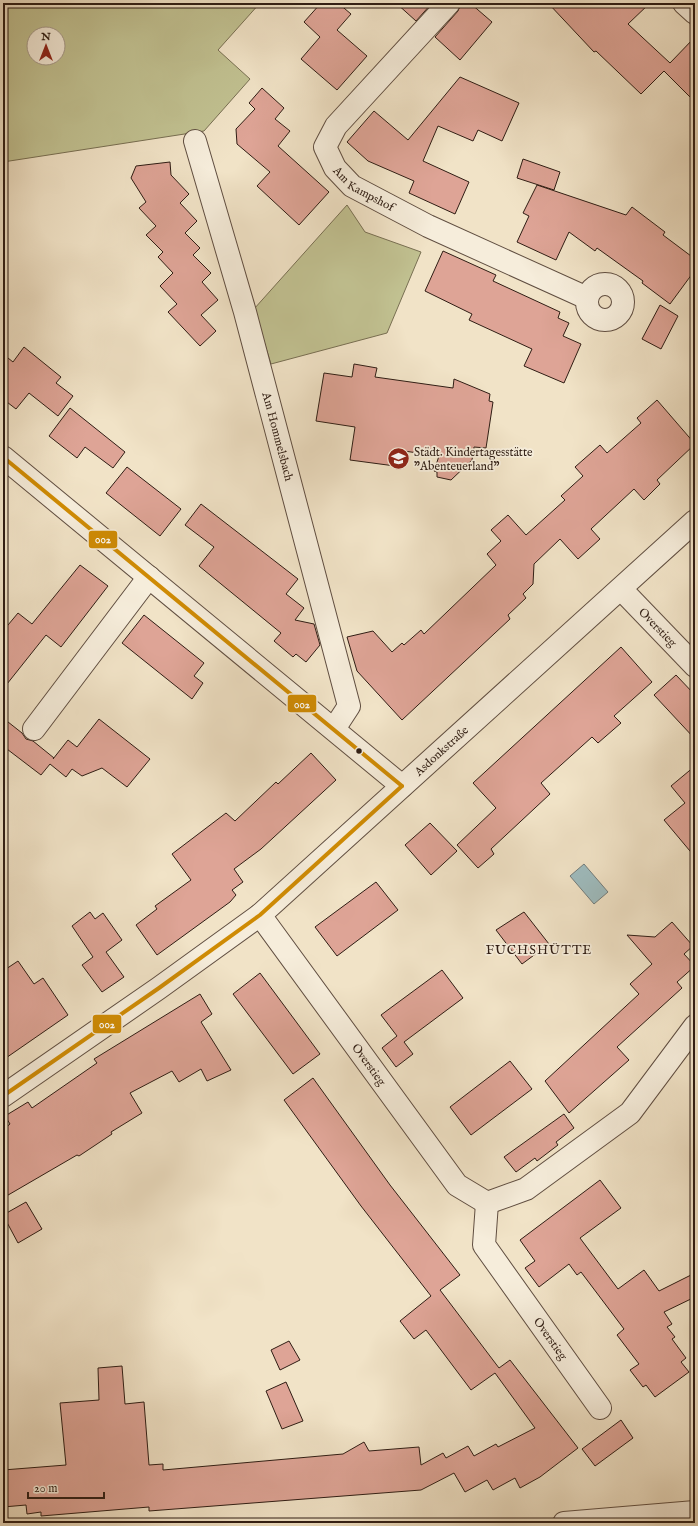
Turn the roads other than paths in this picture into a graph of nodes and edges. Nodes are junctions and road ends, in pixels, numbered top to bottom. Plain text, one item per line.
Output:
1 (449, 3) edge
2 (684, 3) edge
3 (695, 13) edge
4 (195, 141) dead end
5 (588, 298) dead end
6 (3, 457) edge
7 (695, 521) edge
8 (149, 577) junction
9 (621, 589) junction
10 (695, 666) edge
11 (34, 729) dead end
12 (334, 729) junction
13 (402, 786) junction
14 (260, 915) junction
15 (695, 1026) edge
16 (3, 1096) edge
17 (487, 1203) junction
18 (600, 1408) dead end
19 (695, 1512) edge
20 (564, 1523) edge

1 - 5 street, Am Kampshof
2 - 3 street
4 - 12 street, Am Hommelsbach
6 - 8 street
7 - 9 street, Asdonkstraße
8 - 11 street
8 - 12 street
9 - 10 street, Overstieg
9 - 13 street, Asdonkstraße
12 - 13 street
13 - 14 street, Asdonkstraße
14 - 16 street, Asdonkstraße
14 - 17 street, Overstieg
15 - 17 street
17 - 18 street, Overstieg
19 - 20 street

